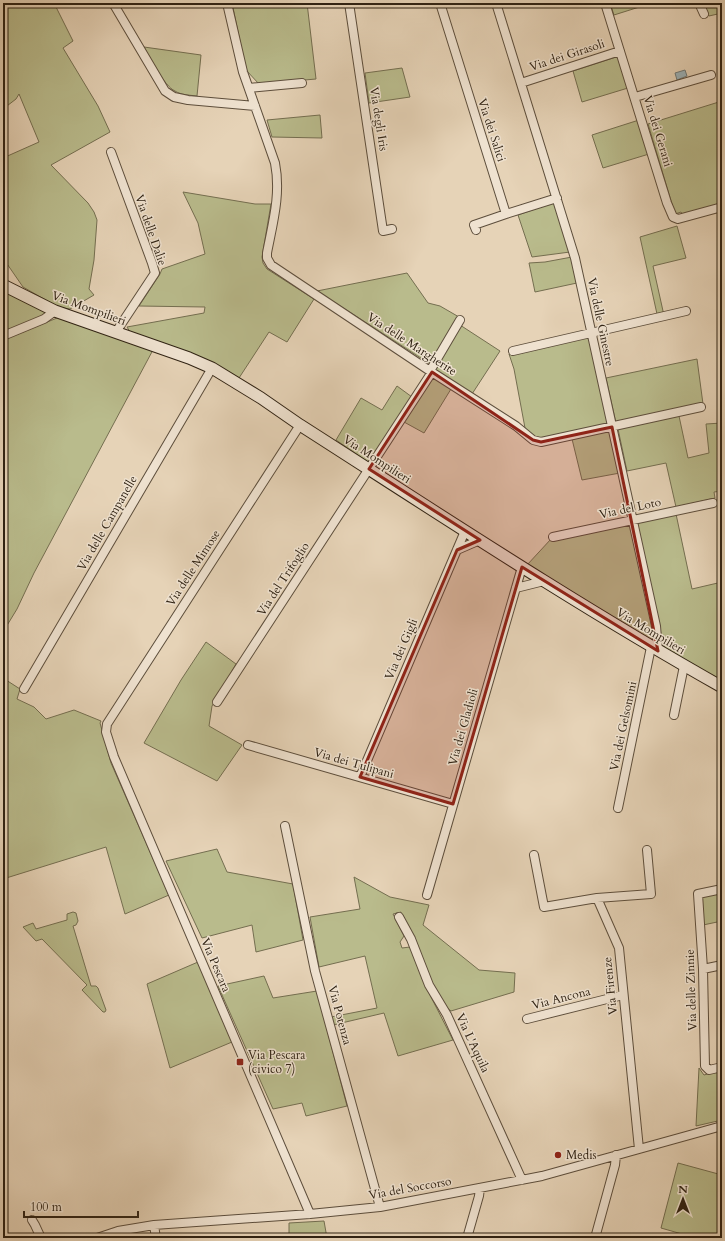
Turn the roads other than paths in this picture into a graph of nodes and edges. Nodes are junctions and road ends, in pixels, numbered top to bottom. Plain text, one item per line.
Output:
1 (113, 3) edge
2 (227, 3) edge
3 (349, 3) edge
4 (440, 3) edge
5 (496, 3) edge
6 (605, 3) edge
7 (699, 3) edge
8 (704, 14) dead end
9 (620, 51) junction
10 (711, 75) dead end
11 (302, 83) dead end
12 (521, 83) junction
13 (249, 88) junction
14 (635, 97) junction
15 (255, 106) junction
16 (111, 152) dead end
17 (557, 198) junction
18 (722, 207) edge
19 (506, 214) junction
20 (392, 229) dead end
21 (476, 230) dead end
22 (3, 285) edge
23 (55, 311) junction
24 (686, 311) dead end
25 (460, 320) dead end
26 (116, 332) junction
27 (592, 333) junction
28 (3, 336) edge
29 (512, 351) dead end
30 (212, 368) junction
31 (431, 372) junction
32 (701, 407) dead end
33 (300, 425) junction
34 (612, 427) junction
35 (369, 469) junction
36 (713, 503) dead end
37 (634, 520) junction
38 (465, 531) junction
39 (553, 537) dead end
40 (480, 540) junction
41 (456, 550) junction
42 (522, 567) junction
43 (544, 581) junction
44 (516, 588) junction
45 (655, 649) junction
46 (684, 666) junction
47 (722, 687) edge
48 (24, 689) dead end
49 (218, 702) dead end
50 (674, 715) dead end
51 (107, 724) joint
52 (248, 745) dead end
53 (360, 777) junction
54 (453, 804) junction
55 (618, 808) dead end
56 (285, 826) dead end
57 (647, 850) dead end
58 (534, 855) dead end
59 (722, 889) edge
60 (427, 895) dead end
61 (597, 898) junction
62 (400, 917) dead end
63 (722, 965) edge
64 (703, 969) junction
65 (623, 995) junction
66 (527, 1019) dead end
67 (722, 1066) edge
68 (722, 1126) edge
69 (639, 1149) junction
70 (616, 1155) junction
71 (522, 1180) junction
72 (480, 1188) junction
73 (380, 1207) junction
74 (310, 1214) junction
75 (32, 1220) dead end
76 (154, 1225) junction
77 (41, 1238) edge
78 (97, 1238) edge
79 (156, 1238) edge
80 (467, 1238) edge
81 (595, 1238) edge

1 - 15 street
2 - 13 street, Via delle Margherite
3 - 20 street, Via degli Iris
4 - 19 street, Via dei Salici
5 - 12 street, Via delle Ginestre
6 - 9 street, Via dei Gerani
7 - 8 street
9 - 12 street, Via dei Girasoli
9 - 14 street, Via dei Gerani
10 - 14 street
11 - 13 street
12 - 17 street, Via delle Ginestre
13 - 15 street, Via delle Margherite
14 - 18 street, Via dei Gerani
15 - 31 street, Via delle Margherite
16 - 26 street, Via delle Dalie
17 - 19 street
17 - 27 street, Via delle Ginestre
19 - 21 street
22 - 23 street, Via Mompilieri
23 - 26 street, Via Mompilieri
23 - 28 street
24 - 27 street
25 - 31 street, Via del Trifoglio
26 - 30 street, Via Mompilieri
27 - 29 street
27 - 34 street, Via delle Ginestre
30 - 33 street, Via Mompilieri
30 - 48 street, Via delle Campanelle
31 - 34 street, Via delle Margherite
31 - 35 street, Via del Trifoglio
32 - 34 street, Via delle Margherite
33 - 35 street, Via Mompilieri
33 - 51 street, Via delle Mimose
34 - 37 street, Via delle Ginestre
35 - 38 street, Via Mompilieri
35 - 49 street, Via del Trifoglio
36 - 37 street, Via del Loto
37 - 39 street, Via del Loto
37 - 45 street, Via delle Ginestre
38 - 40 street, Via Mompilieri
38 - 41 street, Via dei Gigli
40 - 41 street
40 - 42 street, Via Mompilieri
41 - 53 street, Via dei Gigli
42 - 43 street, Via Mompilieri
42 - 44 street, Via dei Gladioli
43 - 44 street
43 - 45 street, Via Mompilieri
44 - 54 street, Via dei Gladioli
45 - 46 street, Via Mompilieri
45 - 55 street, Via dei Gelsomini
46 - 47 street, Via Mompilieri
46 - 50 street
51 - 74 street, Via Pescara
52 - 53 street, Via dei Tulipani
53 - 54 street, Via dei Tulipani
54 - 60 street, Via dei Gladioli
56 - 73 street, Via Potenza
57 - 61 street
58 - 61 street
59 - 64 street, Via delle Zinnie
61 - 65 street, Via Firenze
62 - 71 street, Via L'Aquila
63 - 64 street
64 - 67 street, Via delle Zinnie
65 - 66 street, Via Ancona
65 - 69 street, Via Firenze
68 - 69 street, Via del Soccorso
69 - 70 street, Via del Soccorso
70 - 71 street, Via del Soccorso
70 - 81 street
71 - 72 street, Via del Soccorso
72 - 73 street, Via del Soccorso
72 - 80 street
73 - 74 street, Via del Soccorso
74 - 76 street, Via del Soccorso
75 - 77 street
76 - 78 street, Via del Soccorso
76 - 79 street

